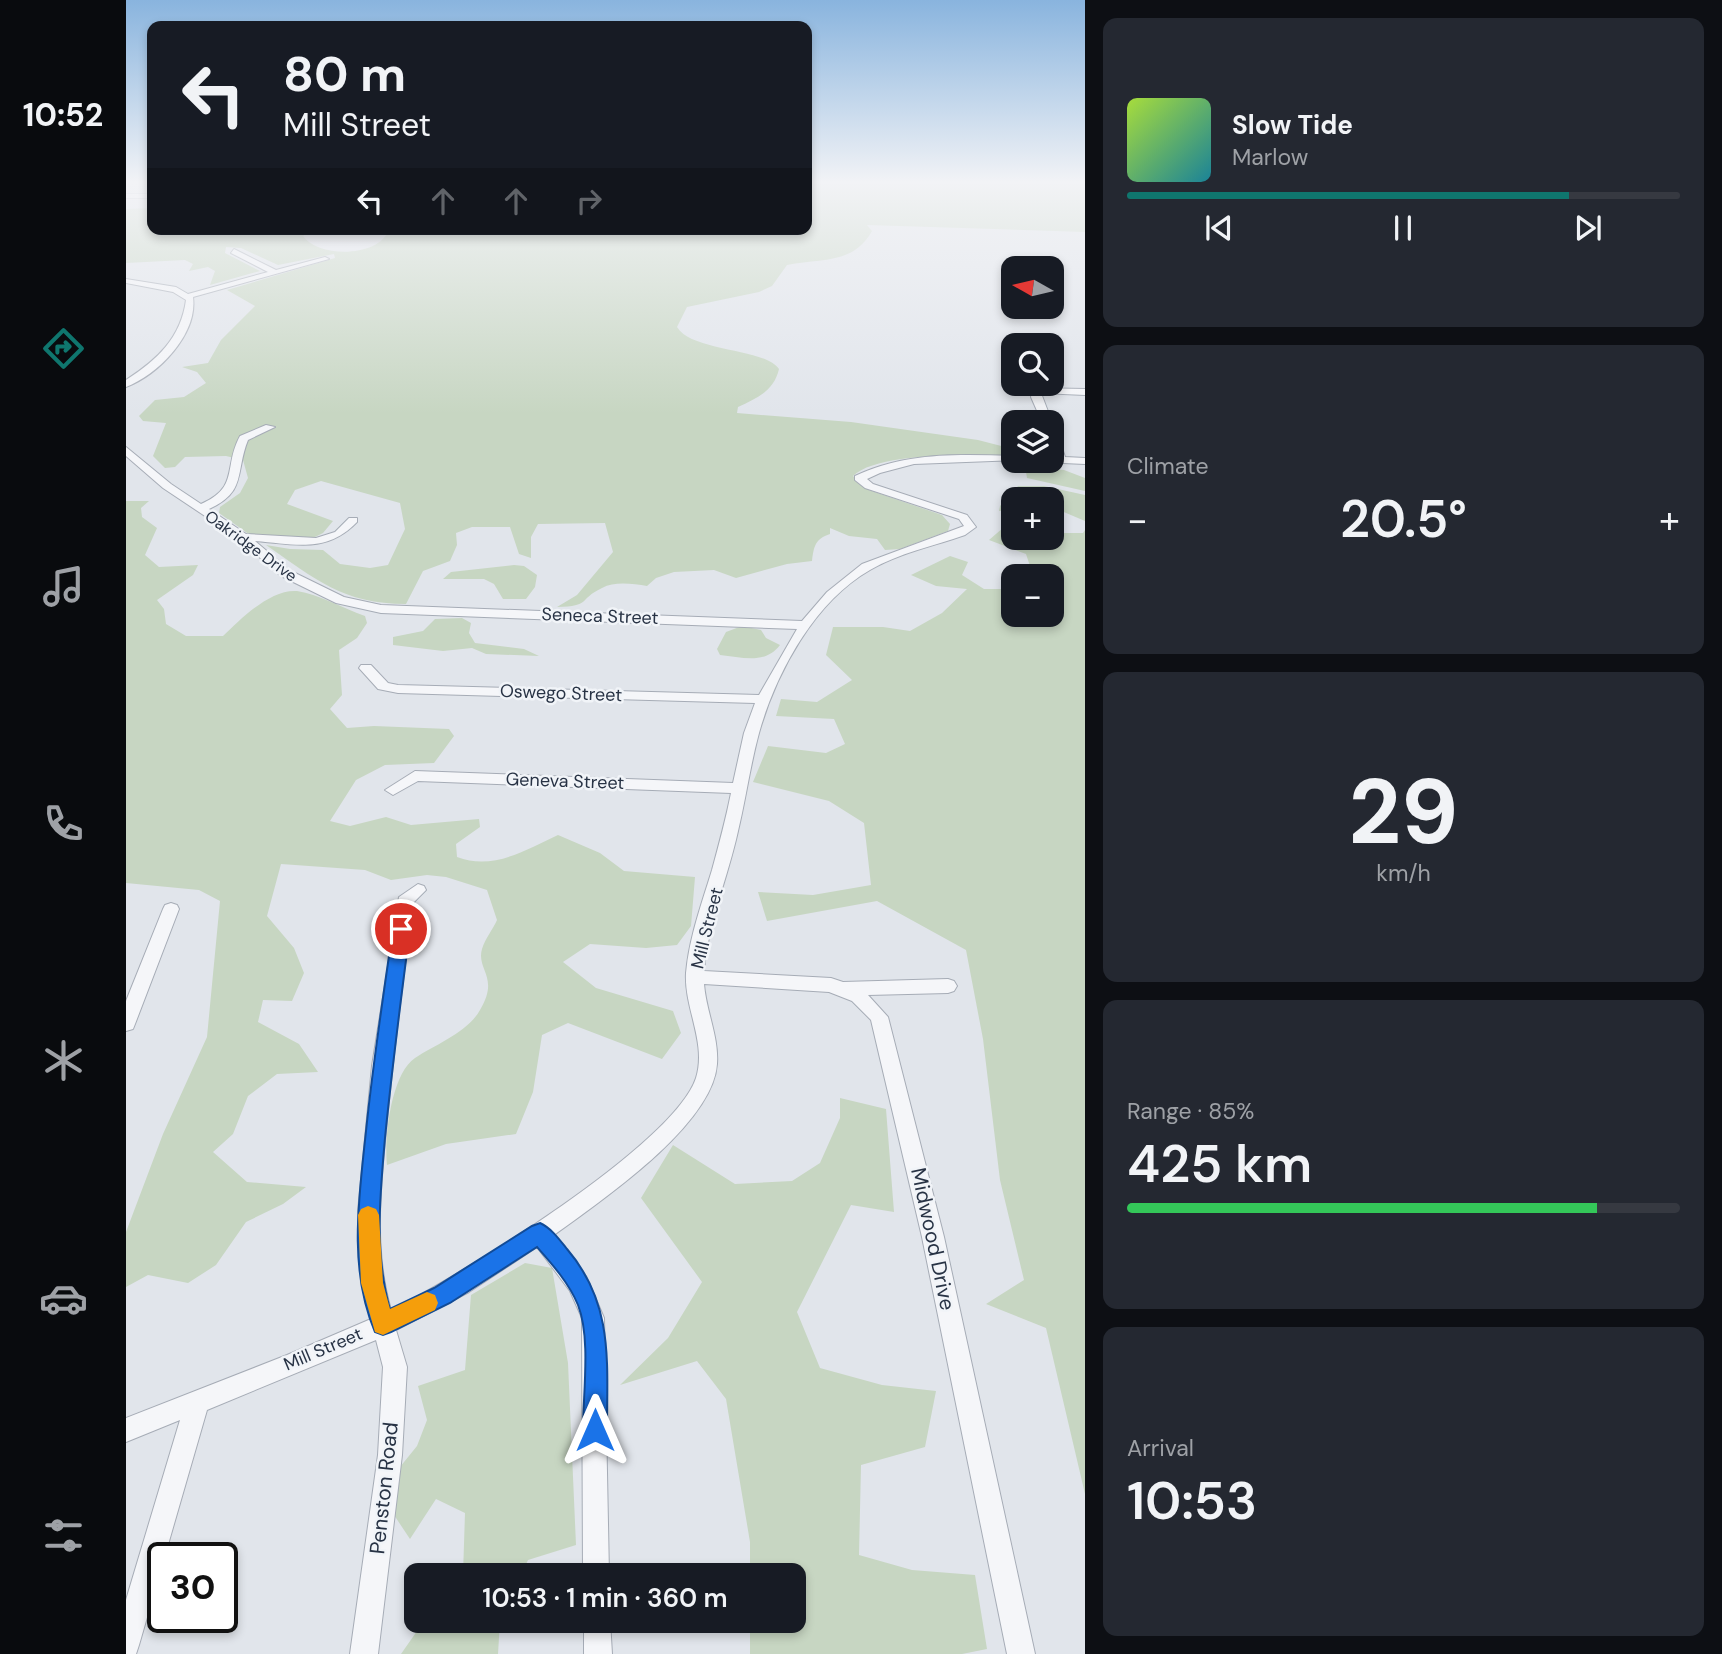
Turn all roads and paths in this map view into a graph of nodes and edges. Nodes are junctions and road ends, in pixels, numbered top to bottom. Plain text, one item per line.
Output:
1 (250, 259) edge
2 (326, 260) dead end
3 (274, 272) junction
4 (126, 281) edge
5 (189, 296) junction
6 (126, 384) edge
7 (1085, 392) edge
8 (1042, 410) edge
9 (270, 427) dead end
10 (126, 450) edge
11 (1001, 459) edge
12 (1064, 461) edge
13 (1085, 461) edge
14 (199, 509) junction
15 (353, 520) dead end
16 (243, 537) junction
17 (392, 609) joint
18 (807, 625) junction
19 (366, 668) dead end
20 (765, 699) junction
21 (741, 788) junction
22 (393, 790) dead end
23 (418, 890) dead end
24 (171, 909) dead end
25 (695, 977) junction
26 (948, 986) dead end
27 (844, 988) junction
28 (126, 1024) edge
29 (540, 1233) junction
30 (383, 1324) junction
31 (198, 1401) junction
32 (126, 1430) edge
33 (596, 1563) edge
34 (597, 1633) edge
35 (126, 1645) edge
36 (364, 1654) edge
37 (598, 1654) edge
38 (1021, 1654) edge

1 - 3 street
2 - 3 street
3 - 5 street
4 - 5 street
5 - 6 street
7 - 8 street
9 - 14 street
10 - 14 street, Oakridge Drive
11 - 18 street, Mill Street
12 - 13 street
14 - 16 street, Oakridge Drive
15 - 16 street
16 - 17 street, Oakridge Drive
17 - 18 street, Seneca Street
18 - 20 street, Mill Street
19 - 20 street, Oswego Street
20 - 21 street, Mill Street
21 - 22 street, Geneva Street
21 - 25 street, Mill Street
23 - 30 street, Penston Road
24 - 28 street
25 - 27 street, Midwood Drive
25 - 29 street, Mill Street
26 - 27 street
27 - 38 street, Midwood Drive
29 - 30 street, Mill Street
29 - 33 street
30 - 31 street, Mill Street
30 - 36 street, Penston Road
31 - 32 street, Mill Street
31 - 35 street
34 - 37 street

